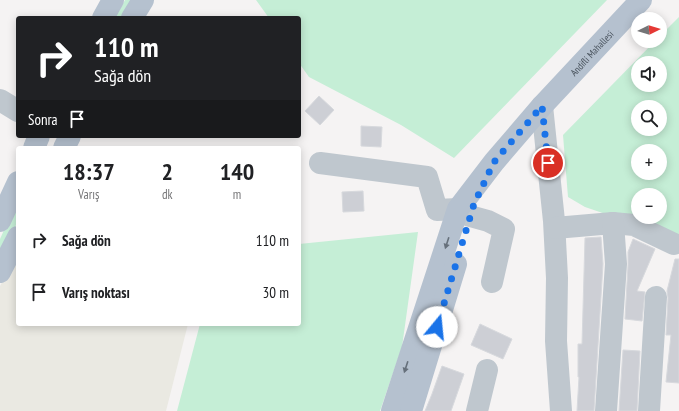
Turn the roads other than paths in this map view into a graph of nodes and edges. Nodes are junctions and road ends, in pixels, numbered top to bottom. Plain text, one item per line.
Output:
1 (113, 0) edge
2 (143, 0) edge
3 (641, 0) edge
4 (104, 16) edge
5 (133, 16) edge
6 (0, 100) edge
7 (542, 106) junction
8 (16, 110) edge
9 (320, 162) dead end
10 (16, 186) edge
11 (464, 213) junction
12 (0, 221) edge
13 (613, 223) junction
14 (555, 228) junction
15 (16, 241) edge
16 (674, 244) dead end
17 (0, 272) edge
18 (492, 282) dead end
19 (656, 297) dead end
20 (487, 370) dead end
21 (392, 411) edge
22 (411, 411) edge
23 (478, 411) edge
24 (561, 411) edge
25 (606, 411) edge
26 (649, 411) edge

1 - 4 main road
2 - 5 main road
3 - 7 main road, Andifli Mahallesi
6 - 8 street
7 - 11 main road, Andifli Mahallesi
7 - 14 street
9 - 11 street
10 - 12 main road
11 - 18 street
11 -> 21 main road
11 - 22 main road
13 - 14 street
13 - 16 street
13 - 25 street
14 - 24 street
15 - 17 main road
19 - 26 street
20 - 23 street

